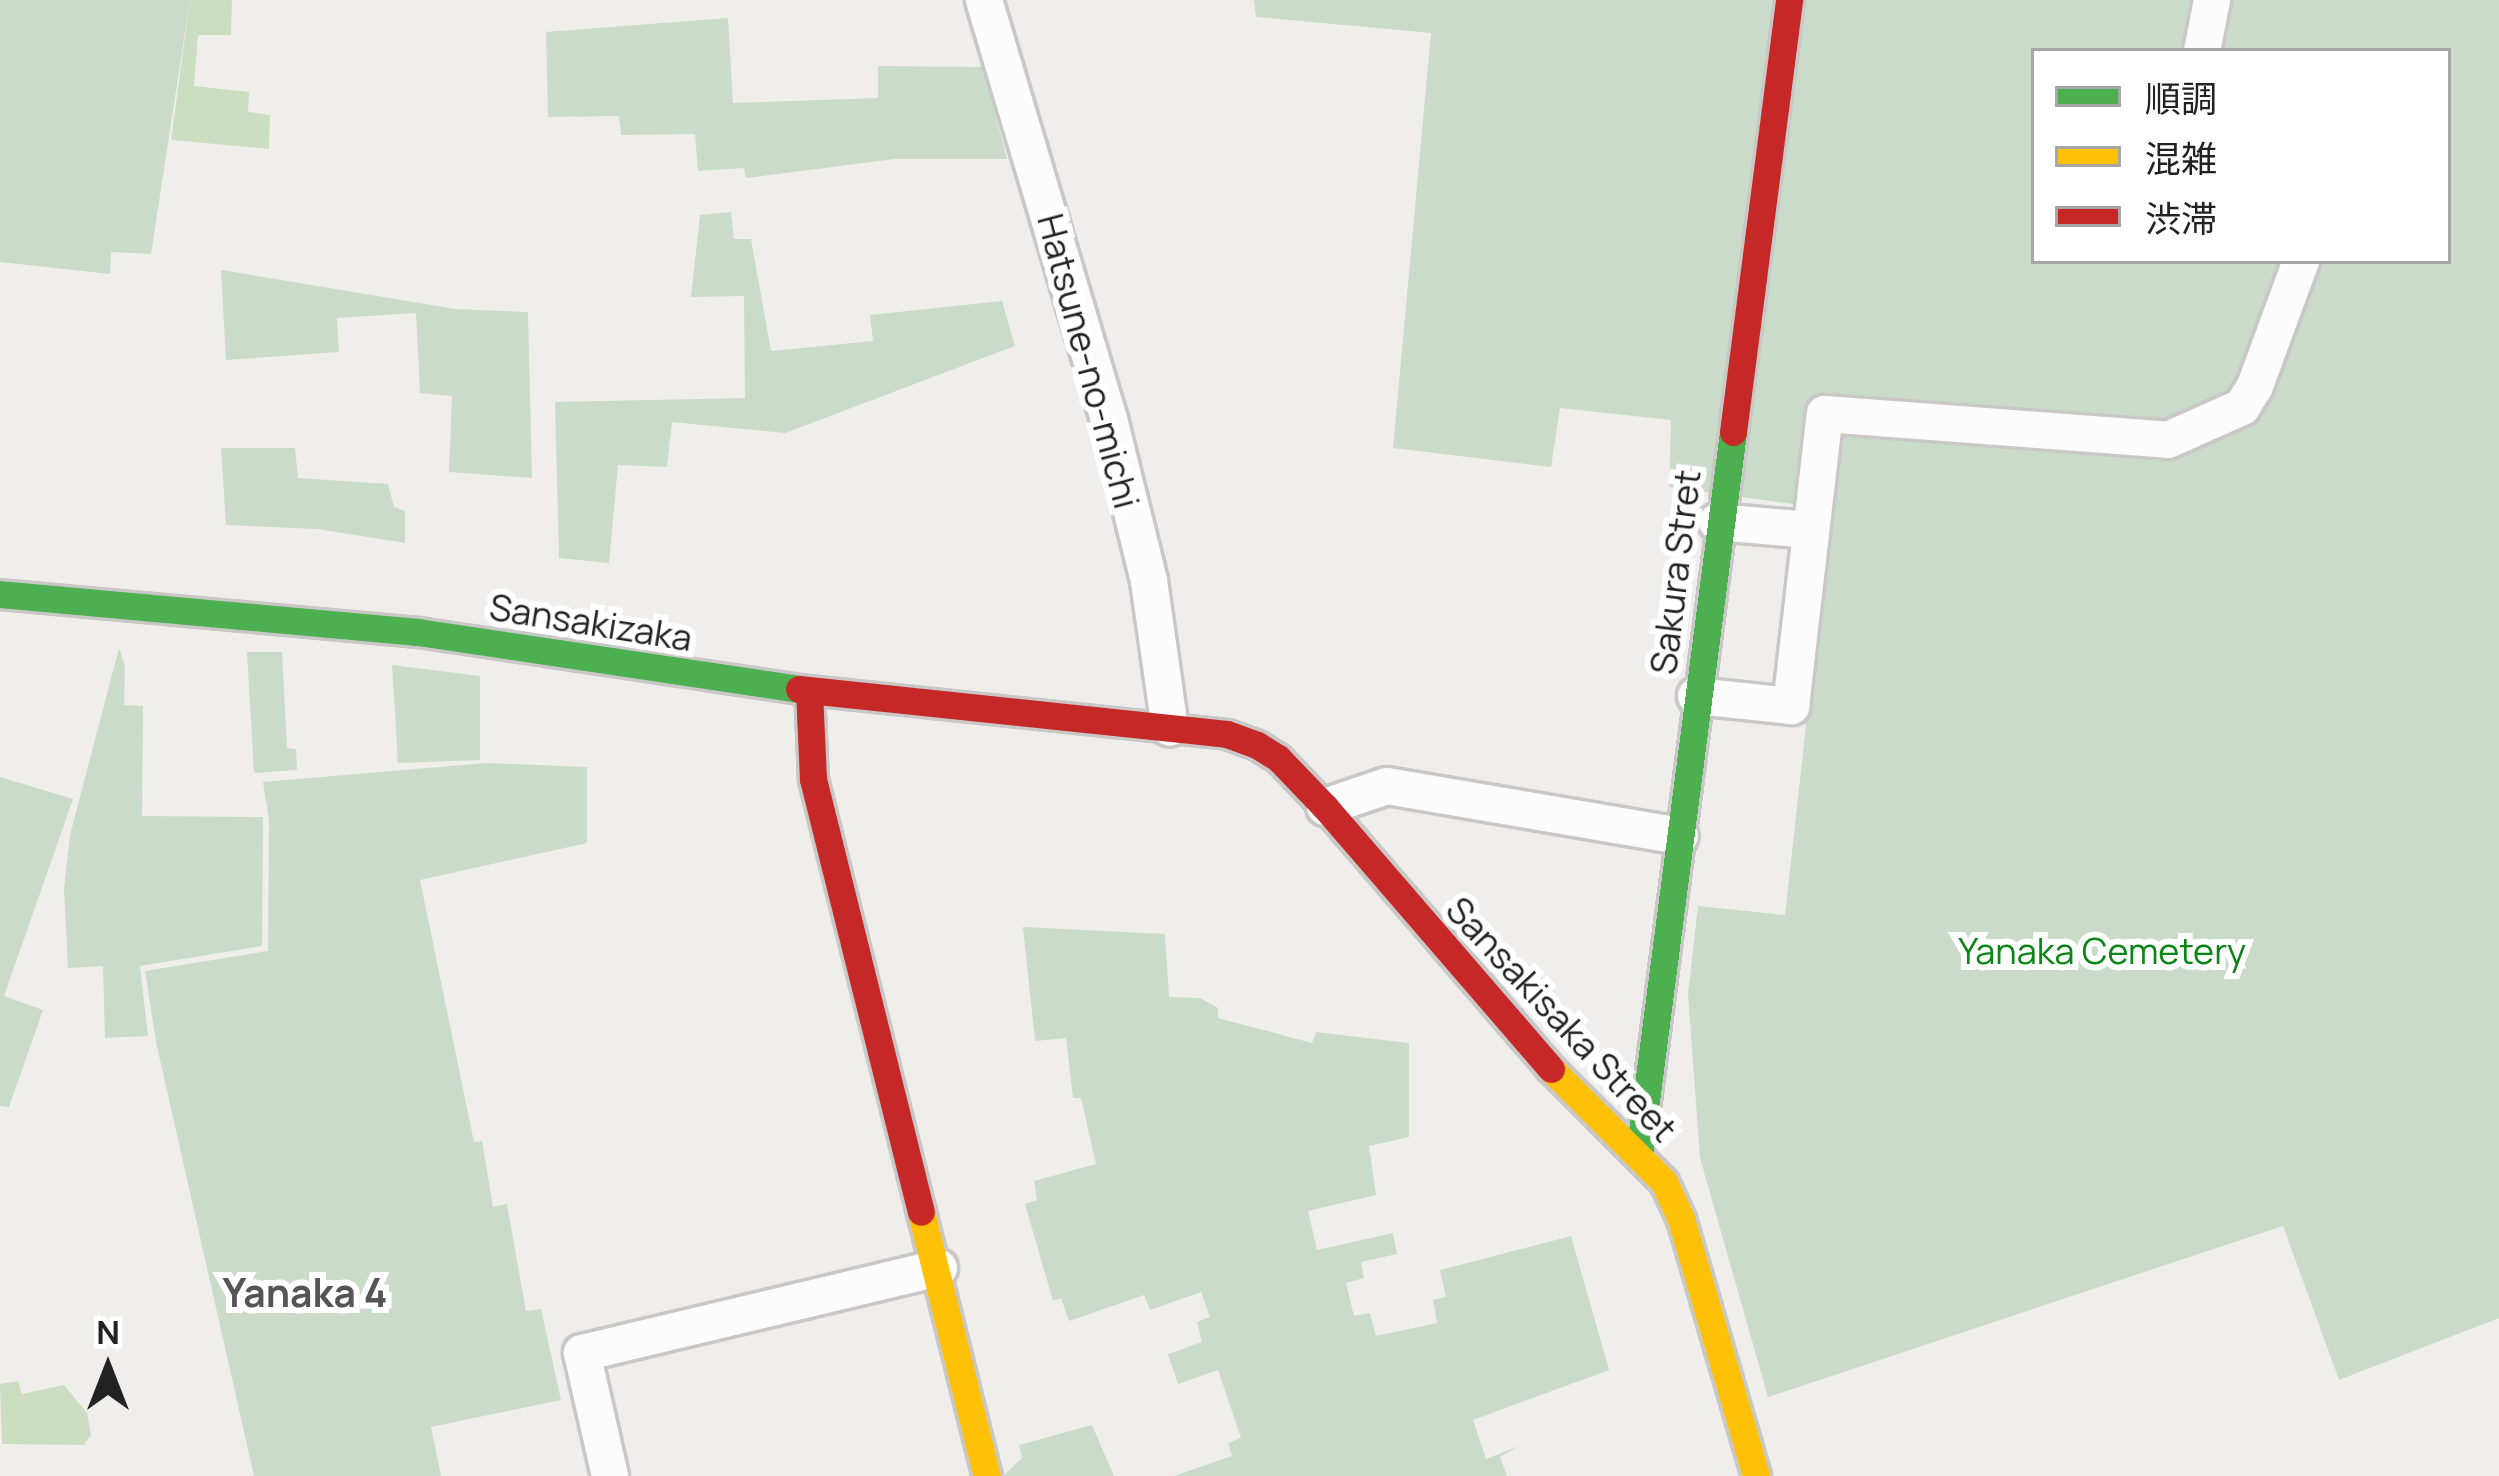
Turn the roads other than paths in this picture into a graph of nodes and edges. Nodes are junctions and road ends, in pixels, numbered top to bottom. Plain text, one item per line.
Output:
1 (984, 0) edge
2 (1789, 0) edge
3 (2212, 0) edge
4 (2203, 48) edge
5 (2300, 264) edge
6 (1718, 522) junction
7 (1811, 530) junction
8 (0, 594) edge
9 (809, 691) junction
10 (1696, 696) junction
11 (1170, 728) junction
12 (1325, 807) junction
13 (1680, 836) junction
14 (1639, 1154) junction
15 (939, 1268) junction
16 (610, 1476) edge
17 (987, 1476) edge
18 (1756, 1476) edge

1 - 11 street, Hatsune-no-michi
2 - 6 main road, Sakura Stret
3 - 4 street
5 - 7 street
6 - 7 street
6 - 10 main road, Sakura Stret
7 - 10 street
8 - 9 main road, Sansakizaka
9 - 11 main road, Sansakizaka
9 - 15 main road
10 - 13 main road, Sakura Stret
11 - 12 main road, Sansakisaka Street
12 - 13 street
12 - 14 main road, Sansakisaka Street
13 - 14 main road, Sakura Stret
14 - 18 main road, Sansakisaka Street
15 - 16 street
15 - 17 main road

